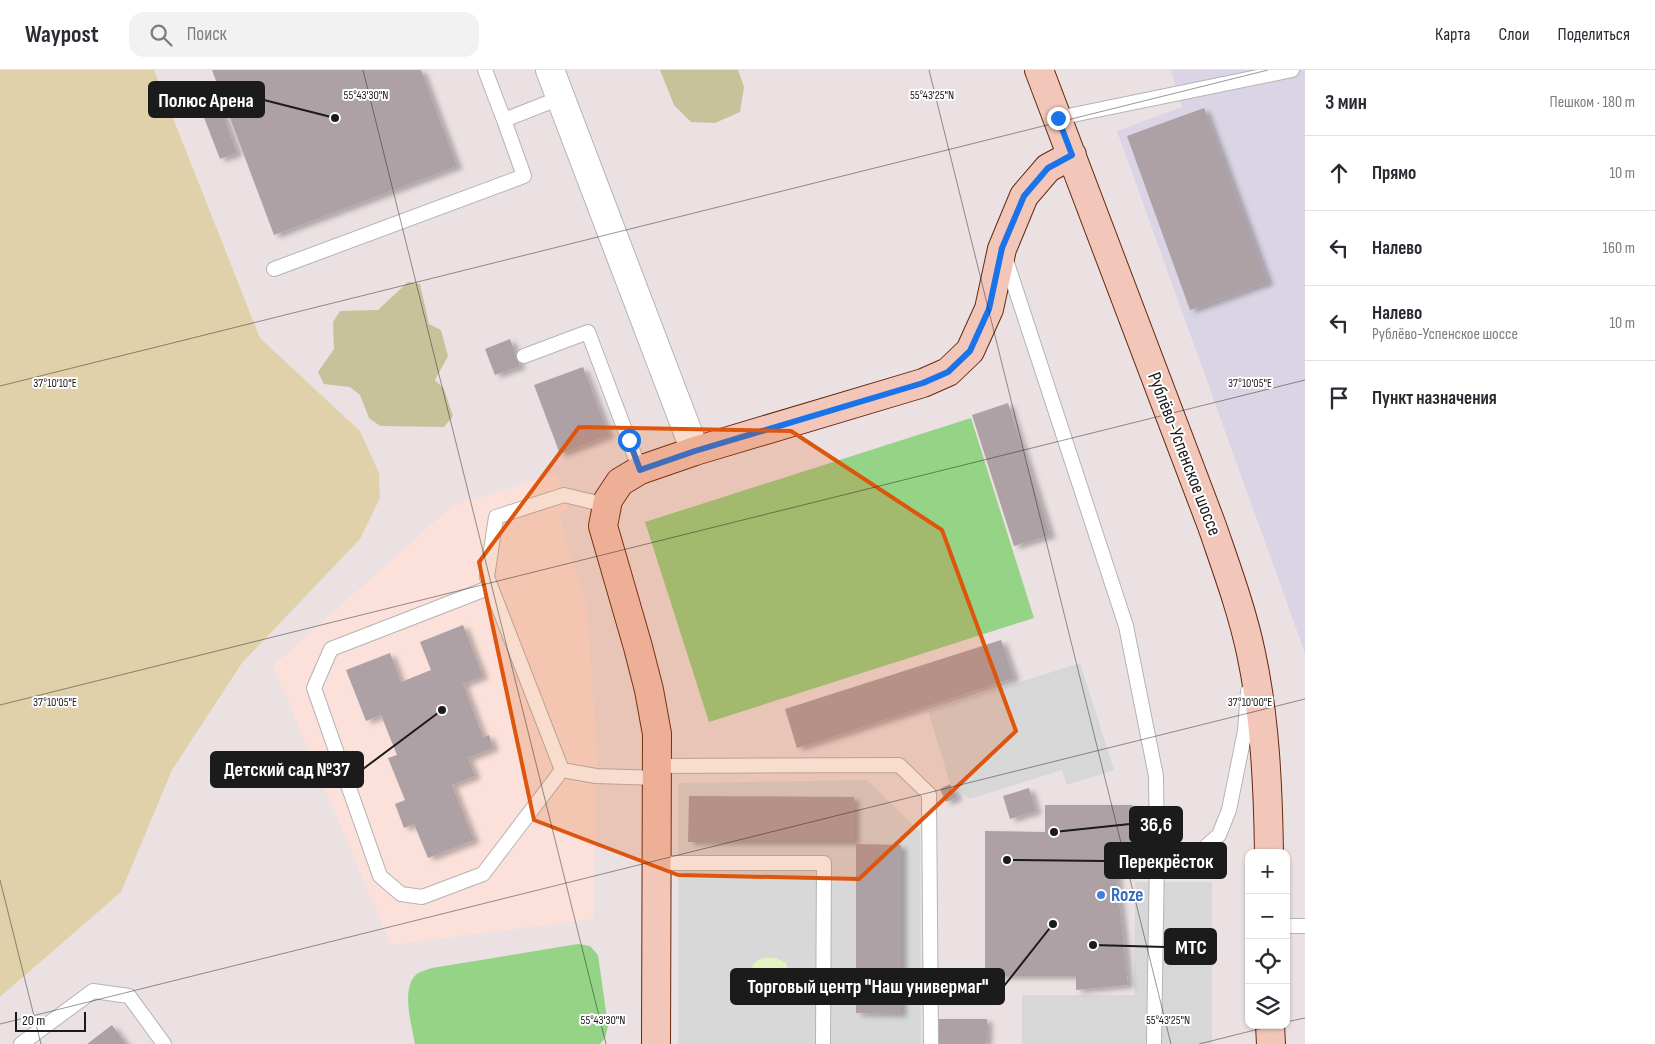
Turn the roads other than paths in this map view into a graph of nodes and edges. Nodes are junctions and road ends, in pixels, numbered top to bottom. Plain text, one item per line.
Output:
1 (485, 70) edge
2 (550, 70) edge
3 (1040, 70) edge
4 (1292, 70) edge
5 (560, 98) junction
6 (1058, 118) junction
7 (504, 120) junction
8 (1072, 155) junction
9 (1002, 248) junction
10 (274, 269) dead end
11 (524, 356) dead end
12 (695, 451) junction
13 (640, 470) junction
14 (606, 505) junction
15 (491, 587) junction
16 (1251, 652) junction
17 (562, 770) junction
18 (658, 772) junction
19 (1269, 849) edge
20 (1157, 858) junction
21 (657, 863) junction
22 (1290, 926) edge
23 (1305, 926) edge
24 (1270, 1029) edge
25 (21, 1044) edge
26 (164, 1044) edge
27 (656, 1044) edge
28 (823, 1044) edge
29 (931, 1044) edge
30 (1154, 1044) edge
31 (1271, 1044) edge

1 - 7 lane
2 - 5 street
3 - 6 street, Рублёво-Успенское шоссе
4 - 6 lane
5 - 7 lane
5 - 12 street
6 - 8 street, Рублёво-Успенское шоссе
7 - 10 lane
8 - 9 street
8 - 16 street, Рублёво-Успенское шоссе
9 - 12 street
9 - 20 lane
11 - 13 lane
12 - 13 street
13 - 14 street
14 - 15 lane
14 - 18 street
15 - 17 lane
15 - 17 lane
16 - 19 street, Рублёво-Успенское шоссе
16 - 20 lane
17 - 18 lane
18 - 21 street
18 - 29 lane
20 - 30 lane
21 - 27 street
21 - 28 lane
22 - 23 lane
24 - 31 street
25 - 26 lane

